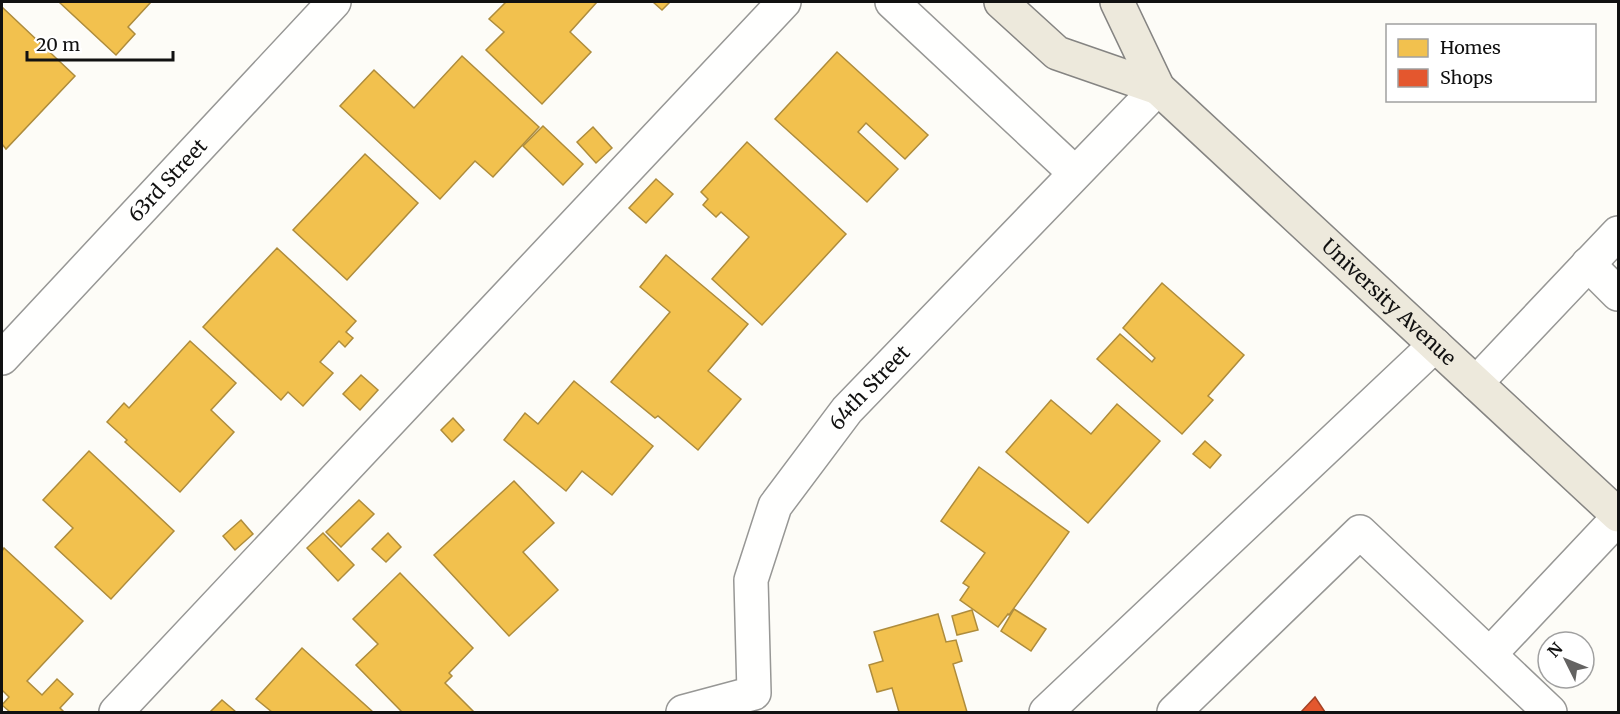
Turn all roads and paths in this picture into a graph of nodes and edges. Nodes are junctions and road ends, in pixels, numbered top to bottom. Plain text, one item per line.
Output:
1 (334, 2) edge
2 (784, 2) edge
3 (892, 2) edge
4 (1001, 2) edge
5 (1117, 2) edge
6 (1158, 88) junction
7 (1075, 173) junction
8 (1618, 233) edge
9 (1588, 264) junction
10 (1618, 294) edge
11 (1435, 345) junction
12 (2, 357) edge
13 (1476, 383) junction
14 (1618, 516) edge
15 (1490, 654) junction
16 (758, 703) edge
17 (116, 712) edge
18 (683, 712) edge
19 (1046, 712) edge
20 (1174, 712) edge
21 (1550, 712) edge

1 - 12 street, 63rd Street
2 - 17 street
3 - 7 street
4 - 6 main road, University Avenue
5 - 6 main road, University Avenue
6 - 7 street, 64th Street
6 - 11 main road, University Avenue
7 - 16 street, 64th Street
8 - 9 street
9 - 10 street
9 - 13 street
11 - 13 main road, University Avenue
11 - 19 street
13 - 14 main road, University Avenue
14 - 15 street
15 - 20 street
15 - 21 street
16 - 18 street, 64th Street

